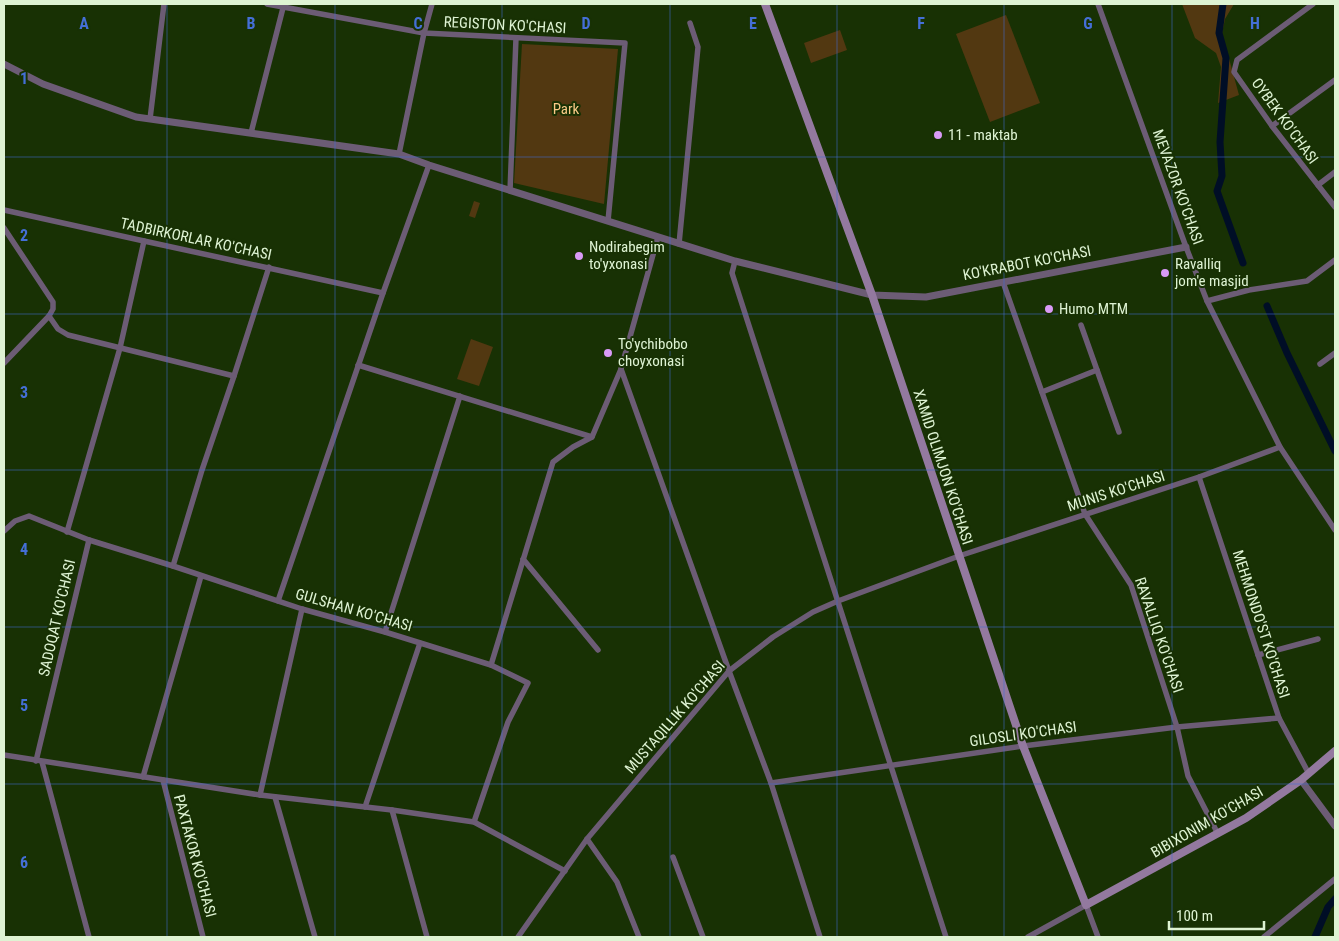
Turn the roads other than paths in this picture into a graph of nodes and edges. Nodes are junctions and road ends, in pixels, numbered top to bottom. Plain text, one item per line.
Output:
1 (164, 4) edge
2 (267, 4) edge
3 (432, 4) edge
4 (765, 4) edge
5 (1098, 4) edge
6 (1313, 4) edge
7 (284, 5) edge
8 (690, 23) dead end
9 (424, 33) junction
10 (516, 38) junction
11 (4, 64) edge
12 (1335, 80) edge
13 (150, 119) junction
14 (1272, 126) junction
15 (251, 132) junction
16 (399, 154) junction
17 (429, 165) junction
18 (1335, 172) edge
19 (1318, 185) junction
20 (510, 191) junction
21 (1335, 207) edge
22 (4, 210) edge
23 (608, 221) junction
24 (4, 228) edge
25 (658, 237) junction
26 (144, 241) junction
27 (679, 244) junction
28 (1186, 246) junction
29 (1335, 260) edge
30 (735, 261) junction
31 (269, 267) junction
32 (1003, 282) junction
33 (383, 293) junction
34 (872, 295) junction
35 (1207, 301) junction
36 (49, 316) junction
37 (1081, 325) dead end
38 (120, 348) junction
39 (1335, 352) edge
40 (4, 363) edge
41 (1320, 364) dead end
42 (358, 365) junction
43 (621, 369) junction
44 (1097, 370) junction
45 (234, 376) junction
46 (1042, 392) junction
47 (460, 396) junction
48 (1119, 432) dead end
49 (592, 437) junction
50 (1280, 447) junction
51 (1199, 477) junction
52 (1085, 514) junction
53 (1335, 530) edge
54 (4, 531) edge
55 (66, 532) junction
56 (89, 540) junction
57 (959, 556) junction
58 (523, 559) junction
59 (173, 566) junction
60 (201, 576) junction
61 (278, 601) junction
62 (838, 601) junction
63 (302, 609) junction
64 (385, 632) junction
65 (1318, 639) dead end
66 (420, 643) junction
67 (598, 650) dead end
68 (1258, 655) junction
69 (491, 665) junction
70 (729, 671) junction
71 (1279, 718) junction
72 (1178, 727) junction
73 (1023, 746) junction
74 (1335, 751) edge
75 (4, 755) edge
76 (39, 761) junction
77 (892, 765) junction
78 (1308, 774) junction
79 (143, 777) junction
80 (163, 780) junction
81 (1302, 780) junction
82 (771, 783) junction
83 (260, 795) junction
84 (275, 797) junction
85 (365, 807) junction
86 (392, 810) junction
87 (474, 822) junction
88 (1335, 826) edge
89 (1218, 834) junction
90 (587, 839) junction
91 (673, 857) dead end
92 (565, 871) junction
93 (1335, 879) edge
94 (1086, 905) junction
95 (89, 937) edge
96 (204, 937) edge
97 (315, 937) edge
98 (427, 937) edge
99 (518, 937) edge
100 (639, 937) edge
101 (703, 937) edge
102 (820, 937) edge
103 (946, 937) edge
104 (1028, 937) edge
105 (1098, 937) edge
106 (1264, 937) edge

1 - 13 street
2 - 7 street, REGISTON KO'CHASI
3 - 9 street
4 - 34 main road, XAMID OLIMJON KO'CHASI
5 - 28 street, MEVAZOR KO'CHASI
6 - 14 street, OYBEK KO'CHASI
7 - 9 street, REGISTON KO'CHASI
7 - 15 street
8 - 27 street
9 - 10 street, REGISTON KO'CHASI
9 - 16 street
10 - 20 street
10 - 23 street, REGISTON KO'CHASI
11 - 13 street, KO'KRABOT KO'CHASI
12 - 14 street
13 - 15 street, KO'KRABOT KO'CHASI
14 - 19 street, OYBEK KO'CHASI
15 - 16 street, KO'KRABOT KO'CHASI
16 - 17 street, KO'KRABOT KO'CHASI
17 - 20 street, KO'KRABOT KO'CHASI
17 - 33 street
18 - 19 street
19 - 21 street, OYBEK KO'CHASI
20 - 23 street, KO'KRABOT KO'CHASI
22 - 26 street, TADBIRKORLAR KO'CHASI
23 - 25 street, KO'KRABOT KO'CHASI
24 - 36 street
25 - 27 street, KO'KRABOT KO'CHASI
25 - 43 street
26 - 31 street, TADBIRKORLAR KO'CHASI
26 - 38 street
27 - 30 street, KO'KRABOT KO'CHASI
28 - 32 street, KO'KRABOT KO'CHASI
28 - 35 street, MEVAZOR KO'CHASI
29 - 35 street
30 - 34 street, KO'KRABOT KO'CHASI
30 - 62 street
31 - 33 street, TADBIRKORLAR KO'CHASI
31 - 45 street
32 - 34 street, KO'KRABOT KO'CHASI
32 - 46 street, RAVALLIQ KO'CHASI
33 - 42 street
34 - 57 main road, XAMID OLIMJON KO'CHASI
35 - 50 street, MEVAZOR KO'CHASI
36 - 38 street
36 - 40 street
37 - 44 street
38 - 45 street
38 - 55 street
39 - 41 street
42 - 47 street
42 - 61 street
43 - 49 street
43 - 70 street
44 - 46 street
44 - 48 street
45 - 59 street
46 - 52 street, RAVALLIQ KO'CHASI
47 - 49 street
47 - 64 street
49 - 58 street
50 - 51 street, MUNIS KO'CHASI
50 - 53 street, MEVAZOR KO'CHASI
51 - 52 street, MUNIS KO'CHASI
51 - 68 street, MEHMONDO'ST KO'CHASI
52 - 57 street, MUNIS KO'CHASI
52 - 72 street, RAVALLIQ KO'CHASI
54 - 55 street, GULSHAN KO'CHASI
55 - 56 street, GULSHAN KO'CHASI
56 - 59 street, GULSHAN KO'CHASI
56 - 76 street, SADOQAT KO'CHASI
57 - 62 street, MUSTAQILLIK KO'CHASI
57 - 73 main road, XAMID OLIMJON KO'CHASI
58 - 67 street
58 - 69 street
59 - 60 street, GULSHAN KO'CHASI
60 - 61 street, GULSHAN KO'CHASI
60 - 79 street
61 - 63 street, GULSHAN KO'CHASI
62 - 70 street, MUSTAQILLIK KO'CHASI
62 - 77 street
63 - 64 street, GULSHAN KO'CHASI
63 - 83 street
64 - 66 street, GULSHAN KO'CHASI
65 - 68 street
66 - 69 street, GULSHAN KO'CHASI
66 - 85 street
68 - 71 street, MEHMONDO'ST KO'CHASI
69 - 87 street, GULSHAN KO'CHASI
70 - 82 street
70 - 90 street, MUSTAQILLIK KO'CHASI
71 - 72 street, GILOSLI KO'CHASI
71 - 78 street, MEHMONDO'ST KO'CHASI
72 - 73 street, GILOSLI KO'CHASI
72 - 89 street, RAVALLIQ KO'CHASI
73 - 77 street, GILOSLI KO'CHASI
73 - 94 main road, XAMID OLIMJON KO'CHASI
74 - 78 main road, BIBIXONIM KO'CHASI
75 - 76 street
76 - 79 street
76 - 95 street
77 - 82 street, GILOSLI KO'CHASI
77 - 103 street
78 - 81 main road, BIBIXONIM KO'CHASI
79 - 80 street
80 - 83 street
80 - 96 street, PAXTAKOR KO'CHASI
81 - 88 street
81 - 89 main road, BIBIXONIM KO'CHASI
82 - 102 street
83 - 84 street
84 - 85 street
84 - 97 street
85 - 86 street
86 - 87 street
86 - 98 street
87 - 92 street
89 - 94 main road, BIBIXONIM KO'CHASI
90 - 92 street, MUSTAQILLIK KO'CHASI
90 - 100 street
91 - 101 street
92 - 99 street, MUSTAQILLIK KO'CHASI
93 - 106 street
94 - 104 street
94 - 105 street, XAMID OLIMJON KO'CHASI

